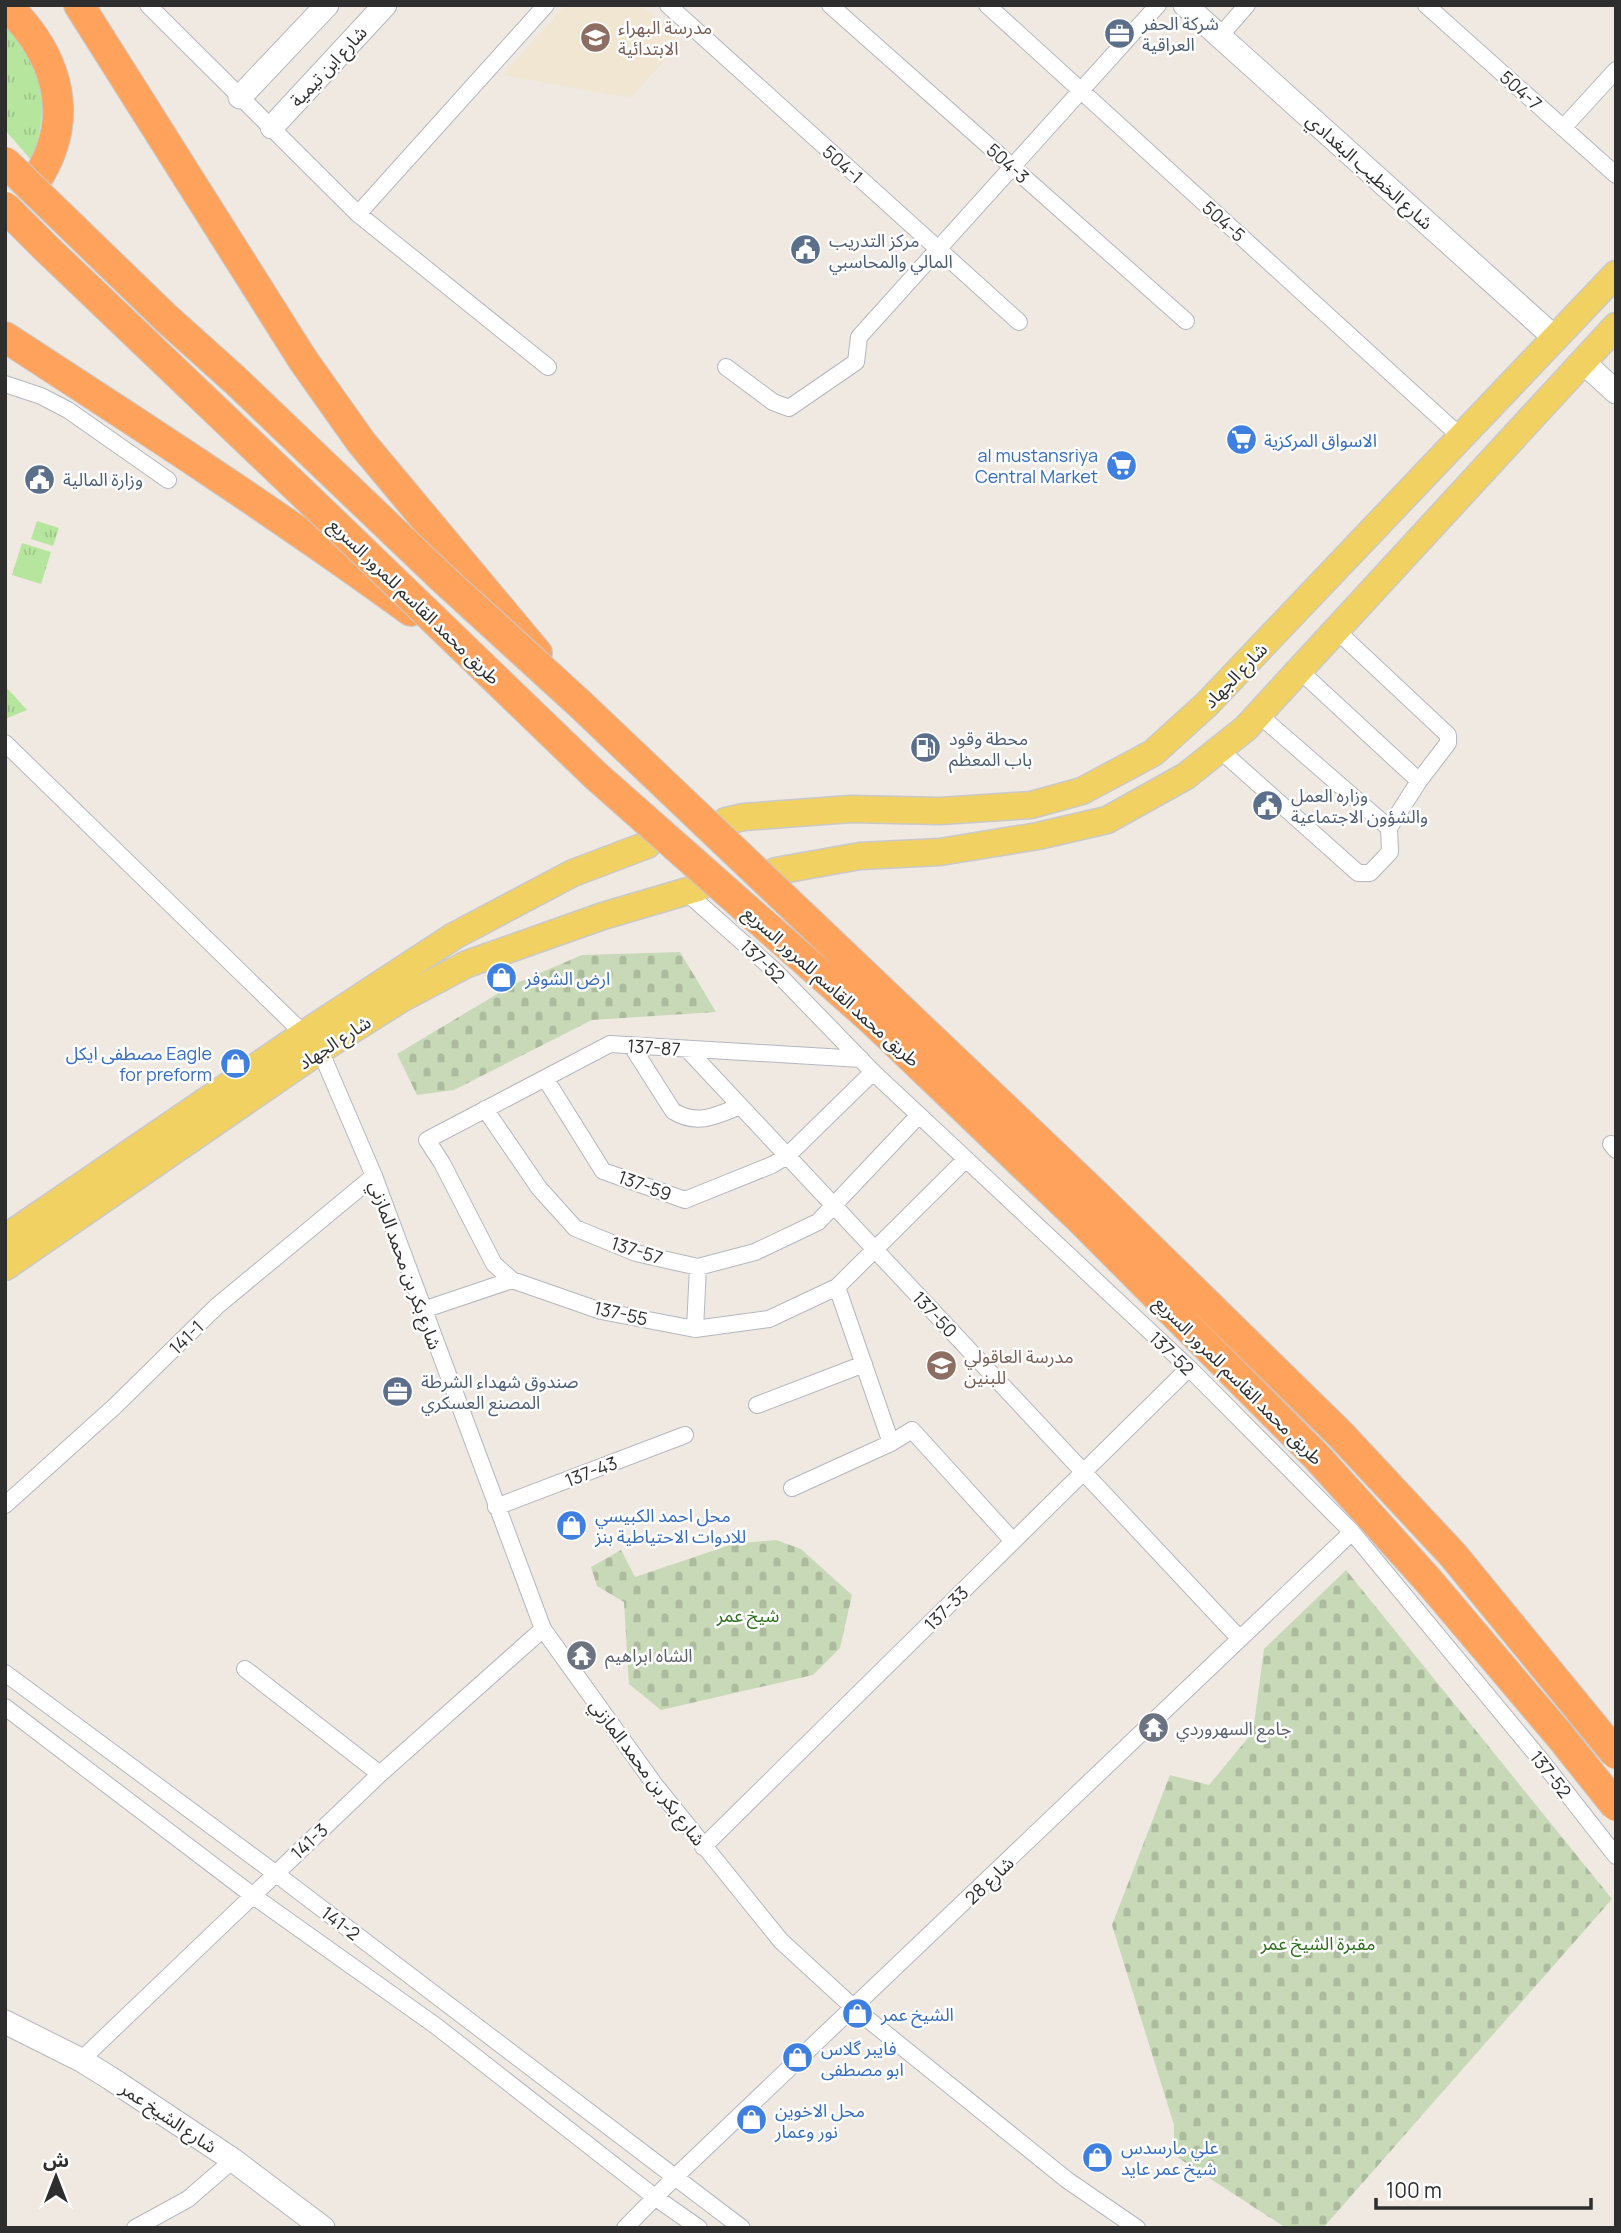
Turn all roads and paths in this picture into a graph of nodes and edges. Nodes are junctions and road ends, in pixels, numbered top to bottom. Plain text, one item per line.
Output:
1 (6, 5) edge
2 (79, 5) edge
3 (327, 5) edge
4 (385, 5) edge
5 (546, 5) edge
6 (668, 5) edge
7 (830, 5) edge
8 (986, 5) edge
9 (1158, 5) edge
10 (1185, 5) edge
11 (1247, 5) edge
12 (1426, 5) edge
13 (158, 9) edge
14 (1220, 36) junction
15 (1616, 70) edge
16 (1081, 91) junction
17 (247, 104) junction
18 (272, 127) junction
19 (1563, 128) junction
20 (5, 162) edge
21 (1013, 167) junction
22 (40, 174) dead end
23 (1616, 175) edge
24 (5, 207) edge
25 (358, 214) junction
26 (938, 250) junction
27 (1616, 274) edge
28 (1186, 321) dead end
29 (1019, 323) dead end
30 (1616, 326) edge
31 (5, 337) edge
32 (1555, 338) junction
33 (1583, 362) junction
34 (548, 367) dead end
35 (726, 367) dead end
36 (5, 384) edge
37 (1616, 392) edge
38 (1461, 437) junction
39 (168, 480) dead end
40 (1336, 629) junction
41 (464, 649) junction
42 (1299, 670) junction
43 (580, 704) junction
44 (1258, 714) junction
45 (5, 743) edge
46 (1219, 749) junction
47 (1419, 781) junction
48 (940, 811) junction
49 (726, 821) dead end
50 (1389, 828) junction
51 (647, 845) dead end
52 (940, 852) junction
53 (776, 871) dead end
54 (692, 890) joint
55 (521, 902) junction
56 (542, 939) junction
57 (312, 1042) junction
58 (631, 1045) junction
59 (687, 1049) junction
60 (861, 1059) junction
61 (873, 1072) junction
62 (545, 1078) junction
63 (740, 1106) junction
64 (485, 1109) junction
65 (919, 1115) junction
66 (427, 1140) joint
67 (787, 1156) junction
68 (966, 1159) junction
69 (374, 1176) junction
70 (834, 1207) junction
71 (5, 1238) edge
72 (875, 1250) junction
73 (5, 1267) edge
74 (698, 1268) junction
75 (512, 1280) junction
76 (837, 1287) junction
77 (423, 1310) junction
78 (695, 1329) junction
79 (864, 1364) junction
80 (1189, 1368) junction
81 (757, 1405) dead end
82 (685, 1435) dead end
83 (891, 1443) junction
84 (1083, 1472) junction
85 (792, 1488) dead end
86 (5, 1505) edge
87 (496, 1507) junction
88 (1352, 1532) junction
89 (1013, 1541) junction
90 (543, 1629) junction
91 (1240, 1639) junction
92 (245, 1669) dead end
93 (5, 1673) edge
94 (5, 1707) edge
95 (1616, 1754) edge
96 (380, 1774) junction
97 (1616, 1806) edge
98 (703, 1847) junction
99 (1616, 1856) edge
100 (275, 1873) junction
101 (252, 1895) junction
102 (854, 2008) junction
103 (5, 2022) edge
104 (81, 2060) junction
105 (233, 2160) junction
106 (674, 2178) junction
107 (656, 2198) junction
108 (135, 2228) edge
109 (323, 2228) edge
110 (625, 2228) edge
111 (699, 2228) edge
112 (742, 2228) edge
113 (1137, 2228) edge

1 - 22 highway
2 - 43 highway, bridge
3 - 17 street
4 - 18 street, شارع ابن تيمية
5 - 25 street
6 - 26 street, 504-1
7 - 21 street, 504-3
8 - 16 street, 504-5
9 - 16 street
10 - 14 street, شارع الخطيب البغدادي
11 - 14 street
12 - 19 street, 504-7
13 - 17 street
14 - 32 street, شارع الخطيب البغدادي
15 - 19 street
16 - 21 street
16 - 38 street, 504-5
17 - 18 street
18 - 25 street
19 - 23 street, 504-7
20 - 43 highway, طريق محمد القاسم للمرور السريع, bridge
21 - 26 street
21 - 28 street, 504-3
24 - 41 highway, طريق محمد القاسم للمرور السريع, bridge
25 - 34 street
26 - 29 street, 504-1
26 - 35 street
27 - 32 main road, شارع الجهاد
30 - 33 main road
31 - 41 highway, bridge
32 - 38 main road, شارع الجهاد
33 - 37 street
33 - 40 main road
36 - 39 street
38 - 48 main road, شارع الجهاد
40 - 42 main road
40 - 47 street
41 - 97 highway, طريق محمد القاسم للمرور السريع, bridge
42 - 44 main road
42 - 47 street
43 - 95 highway, طريق محمد القاسم للمرور السريع, bridge
44 - 46 main road
44 - 50 street
45 - 57 street
46 - 50 street
46 - 52 main road
47 - 50 street
48 - 49 main road, شارع الجهاد
48 - 52 main road
51 - 55 main road, شارع الجهاد
52 - 53 main road
54 - 56 main road, شارع الجهاد
54 - 60 street, 137-52
55 - 56 main road
55 - 57 main road, شارع الجهاد
56 - 57 main road, شارع الجهاد
57 - 69 street, شارع بكر بن محمد المازني
57 - 71 main road, شارع الجهاد
57 - 73 main road, شارع الجهاد
58 - 59 street, 137-87
58 - 62 street, 137-87
58 - 63 street
59 - 60 street, 137-87
59 - 63 street, 137-50
60 - 61 street, 137-52
61 - 65 street, 137-52
61 - 67 street, 137-59
62 - 64 street, 137-87
62 - 67 street, 137-59
63 - 67 street, 137-50
64 - 66 street, 137-87
64 - 74 street, 137-57
65 - 68 street, 137-52
65 - 70 street, 137-57
66 - 75 street, 137-55
67 - 70 street, 137-50
68 - 72 street, 137-55
68 - 80 street, 137-52
69 - 77 street, شارع بكر بن محمد المازني
69 - 86 street, 141-1
70 - 72 street, 137-50
70 - 74 street, 137-57
72 - 76 street, 137-55
72 - 84 street, 137-50
74 - 78 street
75 - 77 street
75 - 78 street, 137-55
76 - 78 street, 137-55
76 - 79 street
77 - 87 street, شارع بكر بن محمد المازني
79 - 81 street
79 - 83 street
80 - 84 street, 137-33
80 - 88 street, 137-52
82 - 87 street, 137-43
83 - 85 street
83 - 89 street
84 - 89 street, 137-33
84 - 91 street, 137-50
87 - 90 street, شارع بكر بن محمد المازني
88 - 91 street, شارع 28
88 - 99 street, 137-52
89 - 98 street, 137-33
90 - 96 street, 141-3
90 - 98 street, شارع بكر بن محمد المازني
91 - 102 street, شارع 28
92 - 96 street
93 - 100 street, 141-2
94 - 101 street, 141-2
96 - 100 street, 141-3
98 - 102 street, شارع بكر بن محمد المازني
100 - 101 street, 141-3
100 - 106 street, 141-2
101 - 104 street, 141-3
101 - 107 street, 141-2
102 - 106 street, شارع 28
102 - 113 street, شارع بكر بن محمد المازني
103 - 104 street, شارع الشيخ عمر
104 - 105 street, شارع الشيخ عمر
105 - 108 street
105 - 109 street, شارع الشيخ عمر
106 - 107 street, شارع 28
106 - 112 street, 141-2
107 - 110 street, شارع 28
107 - 111 street, 141-2

